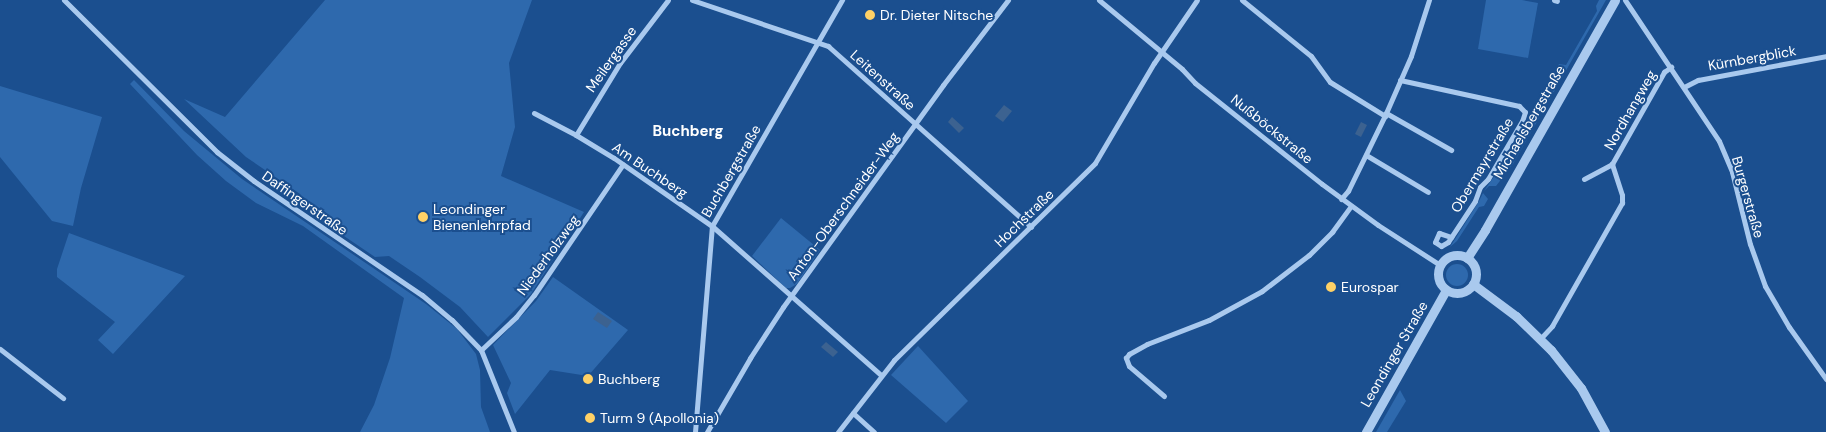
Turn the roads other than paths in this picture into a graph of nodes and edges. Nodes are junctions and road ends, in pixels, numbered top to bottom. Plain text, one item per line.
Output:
1 (64, 0) edge
2 (668, 0) edge
3 (692, 0) edge
4 (842, 0) edge
5 (1008, 0) edge
6 (1099, 0) edge
7 (1197, 0) edge
8 (1242, 0) edge
9 (1429, 0) edge
10 (1615, 0) edge
11 (1625, 0) edge
12 (818, 42) junction
13 (1162, 52) junction
14 (1826, 56) edge
15 (1671, 67) junction
16 (1400, 80) junction
17 (1684, 87) junction
18 (534, 113) dead end
19 (1385, 114) junction
20 (916, 124) junction
21 (576, 135) junction
22 (1451, 150) dead end
23 (1366, 155) junction
24 (623, 164) junction
25 (1612, 164) junction
26 (1584, 179) dead end
27 (1428, 192) dead end
28 (1341, 199) junction
29 (1351, 206) junction
30 (712, 226) junction
31 (1031, 227) junction
32 (1451, 237) dead end
33 (1467, 258) junction
34 (1440, 265) junction
35 (1473, 284) junction
36 (1446, 290) junction
37 (791, 296) junction
38 (1540, 339) junction
39 (0, 349) edge
40 (481, 350) junction
41 (881, 375) junction
42 (1826, 379) edge
43 (1164, 396) dead end
44 (63, 398) dead end
45 (853, 413) junction
46 (514, 432) edge
47 (695, 432) edge
48 (707, 432) edge
49 (838, 432) edge
50 (874, 432) edge
51 (1366, 432) edge
52 (1605, 432) edge

1 - 40 street, Daffingerstraße
2 - 21 street, Meilergasse
3 - 12 street, Leitenstraße
4 - 12 street, Buchbergstraße
5 - 20 street, Anton-Oberschneider-Weg
6 - 13 street, Nußböckstraße
7 - 13 street, Hochstraße
8 - 19 street
9 - 16 street
10 - 33 street, Michaelsbergstraße
11 - 15 street, Burgerstraße
12 - 20 street, Leitenstraße
12 - 30 street, Buchbergstraße
13 - 28 street, Nußböckstraße
13 - 31 street, Hochstraße
14 - 17 street, Kürnbergblick
15 - 17 street, Burgerstraße
15 - 25 street, Nordhangweg
16 - 19 street
16 - 32 street, Obermayrstraße
17 - 42 street, Burgerstraße
18 - 21 street, Am Buchberg
19 - 22 street
19 - 23 street
20 - 31 street, Leitenstraße
20 - 37 street, Anton-Oberschneider-Weg
21 - 24 street, Am Buchberg
23 - 27 street
23 - 28 street
24 - 30 street, Am Buchberg
24 - 40 street, Niederholzweg
25 - 26 street, Nordhangweg
25 - 38 street
28 - 29 street, Nußböckstraße
29 - 34 street, Nußböckstraße
29 - 43 street
30 - 37 street, Am Buchberg
30 - 47 street, Buchbergstraße
31 - 41 street, Hochstraße
33 - 34 street
33 - 35 street
34 - 36 street
35 - 36 street
35 - 38 street
36 - 51 street, Leondinger Straße
37 - 41 street, Am Buchberg
37 - 48 street, Anton-Oberschneider-Weg
38 - 52 street
39 - 44 street
40 - 46 street, Daffingerstraße
41 - 45 street, Hochstraße
45 - 49 street, Hochstraße
45 - 50 street

